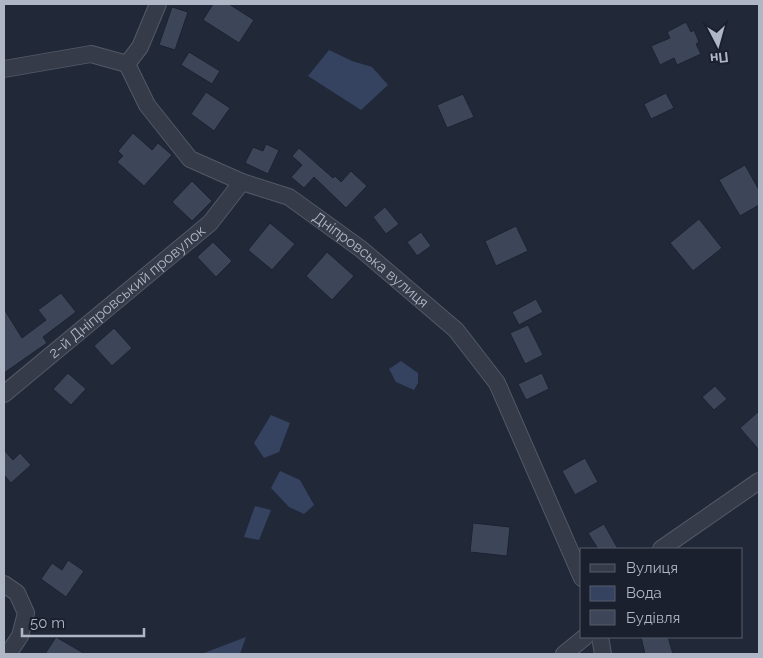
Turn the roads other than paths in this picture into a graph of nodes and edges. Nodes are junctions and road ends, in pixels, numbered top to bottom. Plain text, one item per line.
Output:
1 (158, 4) edge
2 (127, 64) junction
3 (4, 69) edge
4 (242, 182) junction
5 (4, 394) edge
6 (759, 481) edge
7 (662, 548) edge
8 (580, 573) edge
9 (4, 584) edge
10 (584, 638) edge
11 (600, 638) edge
12 (8, 654) edge
13 (564, 654) edge
14 (603, 654) edge

1 - 2 street
2 - 3 street
2 - 4 street, Дніпровська вулиця
4 - 5 street, 2-й Дніпровський провулок
4 - 8 street, Дніпровська вулиця
6 - 7 street
9 - 12 street
10 - 13 street
11 - 14 street

